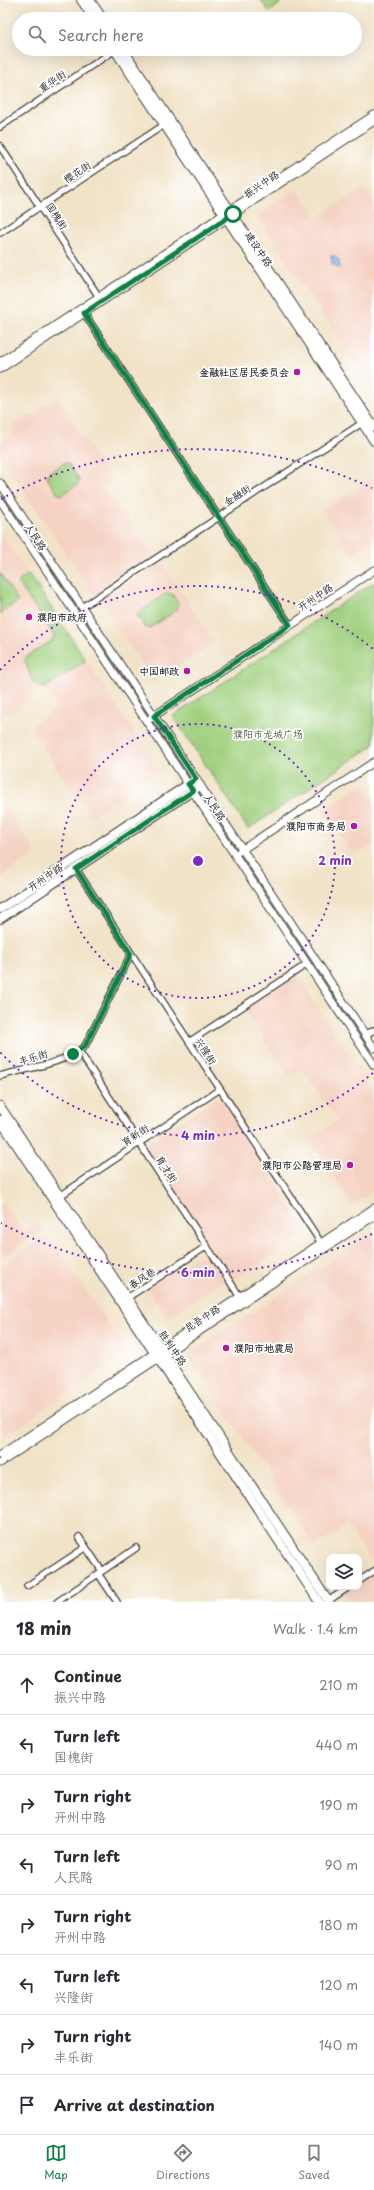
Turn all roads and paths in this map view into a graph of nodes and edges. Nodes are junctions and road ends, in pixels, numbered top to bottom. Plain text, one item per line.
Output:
1 (81, 0) edge
2 (90, 0) edge
3 (89, 12) edge
4 (98, 12) edge
5 (106, 56) edge
6 (121, 56) edge
7 (122, 56) edge
8 (374, 115) edge
9 (374, 121) edge
10 (164, 125) junction
11 (0, 127) edge
12 (0, 146) edge
13 (40, 207) junction
14 (228, 214) junction
15 (0, 233) edge
16 (99, 297) junction
17 (84, 313) junction
18 (0, 362) edge
19 (0, 369) edge
20 (362, 423) junction
21 (374, 427) edge
22 (374, 441) edge
23 (0, 483) edge
24 (0, 500) edge
25 (220, 517) junction
26 (374, 570) edge
27 (82, 607) junction
28 (290, 625) junction
29 (154, 716) junction
30 (146, 721) junction
31 (374, 762) edge
32 (198, 782) junction
33 (190, 788) junction
34 (242, 849) junction
35 (235, 854) junction
36 (76, 869) junction
37 (0, 909) edge
38 (0, 919) edge
39 (131, 954) junction
40 (307, 964) junction
41 (374, 1030) edge
42 (366, 1035) junction
43 (189, 1042) junction
44 (374, 1048) edge
45 (79, 1051) junction
46 (374, 1065) edge
47 (0, 1076) edge
48 (220, 1090) junction
49 (0, 1106) edge
50 (0, 1120) edge
51 (140, 1143) junction
52 (60, 1196) junction
53 (374, 1208) edge
54 (374, 1216) edge
55 (321, 1243) junction
56 (207, 1246) junction
57 (240, 1297) junction
58 (128, 1298) junction
59 (160, 1354) junction
60 (0, 1455) edge
61 (0, 1463) edge
62 (79, 1537) dead end
63 (86, 1547) junction
64 (136, 1548) dead end
65 (374, 1571) edge
66 (100, 1573) junction
67 (362, 1579) edge
68 (27, 1586) dead end
69 (344, 1590) edge
70 (328, 1601) edge
71 (58, 1602) edge
72 (117, 1602) edge
73 (319, 1602) edge

1 - 3 main road
2 - 4 main road
5 - 11 street, 重华街
6 - 10 main road, 建设中路
7 - 14 main road, 建设中路
8 - 14 street, 振兴中路
9 - 14 street, 振兴中路
10 - 13 street, 樱花街
10 - 14 main road, 建设中路
12 - 13 street, 国槐街
13 - 15 street, 樱花街
13 - 16 street, 国槐街
14 - 16 street, 振兴中路
14 - 17 street, 振兴中路
14 - 20 main road, 建设中路
14 - 21 main road, 建设中路
16 - 18 street, 振兴中路
17 - 19 street, 振兴中路
17 - 25 street
20 - 22 main road, 建设中路
20 - 25 street, 金融街
23 - 27 street, 人民路
24 - 30 street, 人民路
25 - 27 street, 金融街
25 - 28 street
26 - 28 street, 开州中路
27 - 29 street, 人民路
28 - 29 street, 开州中路
29 - 30 street, 开州中路
29 - 32 street, 人民路
30 - 33 street, 人民路
31 - 34 street
32 - 33 main road, 开州中路
32 - 34 street, 人民路
33 - 35 street, 人民路
33 - 36 main road, 开州中路
33 - 37 main road, 开州中路
34 - 35 street
34 - 42 street, 人民路
35 - 40 street, 人民路
36 - 38 main road, 开州中路
36 - 39 street, 兴隆街
39 - 43 street, 兴隆街
39 - 45 street
40 - 43 street
40 - 46 street, 人民路
41 - 42 street
42 - 44 street, 人民路
43 - 48 street, 兴隆街
45 - 47 street, 丰乐街
45 - 51 street, 育才街
48 - 51 street, 育新街
48 - 55 street, 兴隆街
49 - 52 main road, 胜利中路
50 - 59 main road, 胜利中路
51 - 52 street, 育新街
51 - 56 street, 育才街
52 - 58 main road, 胜利中路
53 - 55 street, 昆吾中路
54 - 59 street, 昆吾中路
55 - 57 street, 昆吾中路
56 - 57 street, 育才街
56 - 58 street, 春风巷
57 - 59 street, 昆吾中路
58 - 59 main road, 胜利中路
59 - 60 street, 昆吾中路
59 - 61 street, 昆吾中路
59 - 70 main road, 胜利中路
59 - 73 main road, 胜利中路
62 - 63 street
63 - 66 street
63 - 68 street
64 - 66 street
65 - 67 street
66 - 71 street
66 - 72 street
69 - 70 street

